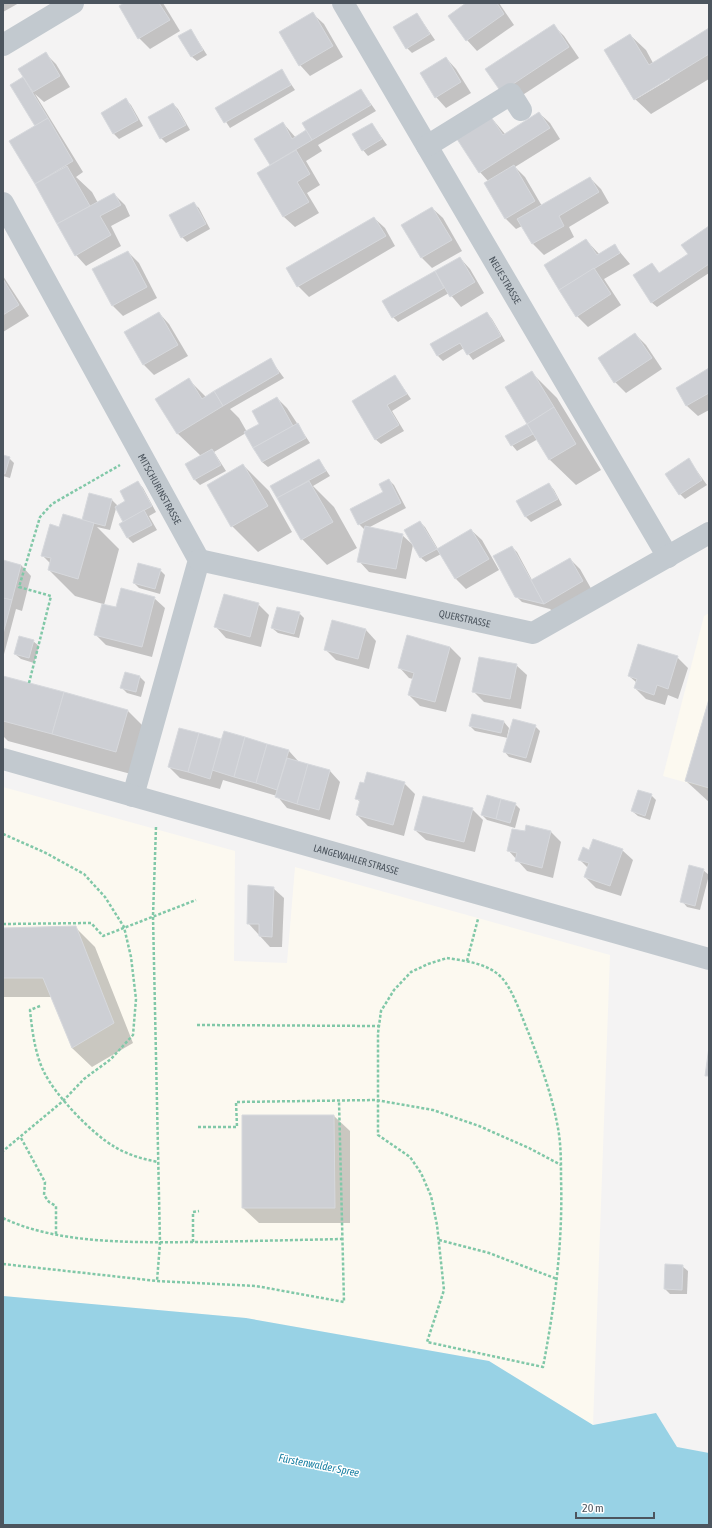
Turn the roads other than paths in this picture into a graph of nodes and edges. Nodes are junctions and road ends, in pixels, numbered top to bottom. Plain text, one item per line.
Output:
1 (73, 3) edge
2 (343, 3) edge
3 (3, 45) edge
4 (521, 110) dead end
5 (427, 146) junction
6 (3, 203) edge
7 (709, 533) edge
8 (668, 557) junction
9 (199, 560) junction
10 (3, 759) edge
11 (133, 796) junction
12 (709, 959) edge

1 - 3 street
2 - 5 street, NEUE STRASSE
4 - 5 street
5 - 8 street, NEUE STRASSE
6 - 9 street, MITSCHURINSTRASSE
7 - 8 street, QUERSTRASSE
8 - 9 street, QUERSTRASSE
9 - 11 street
10 - 11 street, LANGEWAHLER STRASSE
11 - 12 street, LANGEWAHLER STRASSE

